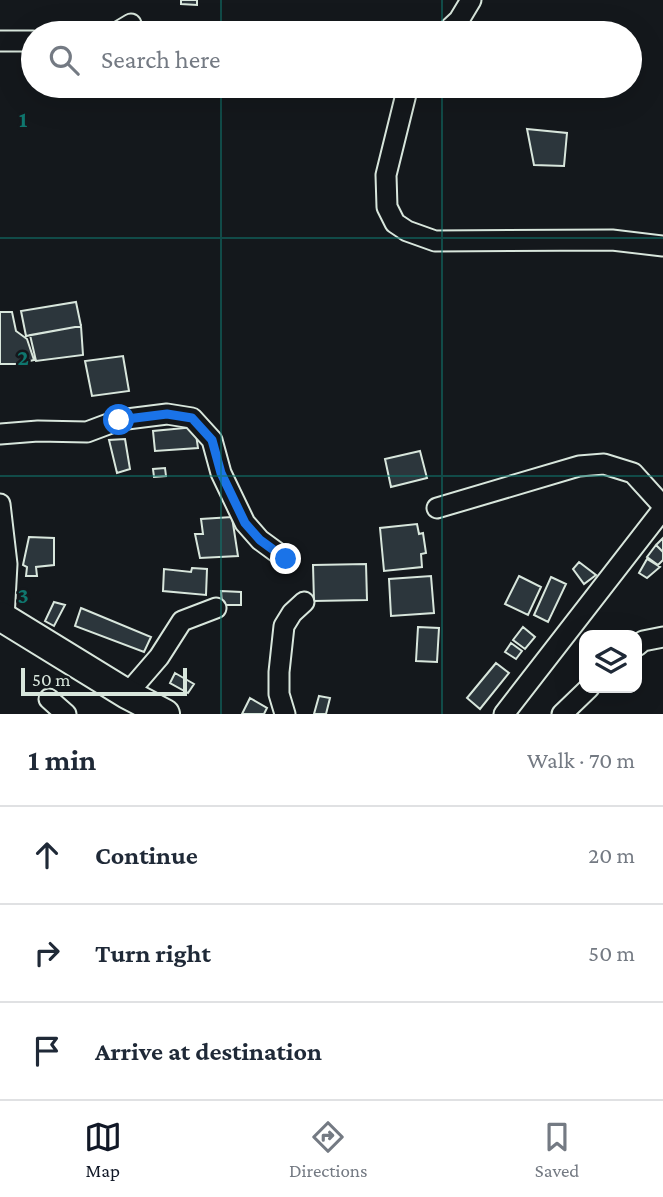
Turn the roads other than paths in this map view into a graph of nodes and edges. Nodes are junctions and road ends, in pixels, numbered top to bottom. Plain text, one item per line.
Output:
1 (471, 0) edge
2 (458, 21) edge
3 (0, 41) edge
4 (21, 41) edge
5 (405, 98) edge
6 (663, 246) edge
7 (0, 435) edge
8 (0, 504) edge
9 (663, 507) edge
10 (436, 508) dead end
11 (286, 559) dead end
12 (304, 602) dead end
13 (216, 608) dead end
14 (2, 617) edge
15 (663, 638) edge
16 (642, 641) edge
17 (584, 693) edge
18 (127, 694) junction
19 (49, 699) dead end
20 (66, 714) edge
21 (165, 714) edge
22 (285, 714) edge
23 (504, 714) edge
24 (562, 714) edge

1 - 2 street
3 - 4 street
5 - 6 street
7 - 11 street
8 - 14 street
9 - 10 street
9 - 23 street
12 - 22 street
13 - 18 street
14 - 18 main road
15 - 16 street
17 - 24 street
18 - 21 main road
19 - 20 street

